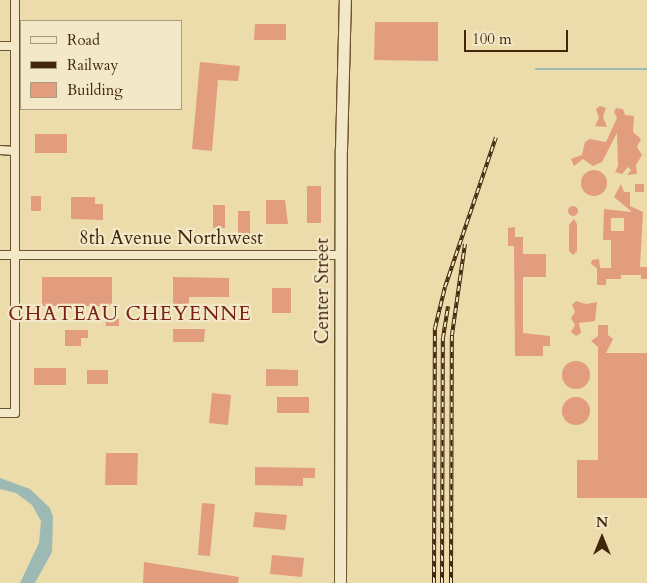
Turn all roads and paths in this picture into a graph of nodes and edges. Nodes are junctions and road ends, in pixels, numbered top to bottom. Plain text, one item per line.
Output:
1 (15, 0) edge
2 (345, 0) edge
3 (0, 46) edge
4 (15, 46) junction
5 (0, 150) edge
6 (15, 151) junction
7 (0, 255) edge
8 (14, 255) junction
9 (341, 255) junction
10 (0, 413) edge
11 (340, 583) edge

1 - 4 street
2 - 9 main road, Center Street
3 - 4 street
4 - 6 street
5 - 6 street
6 - 8 street
7 - 8 street, 8th Avenue Northwest
8 - 9 street, 8th Avenue Northwest
8 - 10 street
9 - 11 main road, Center Street

